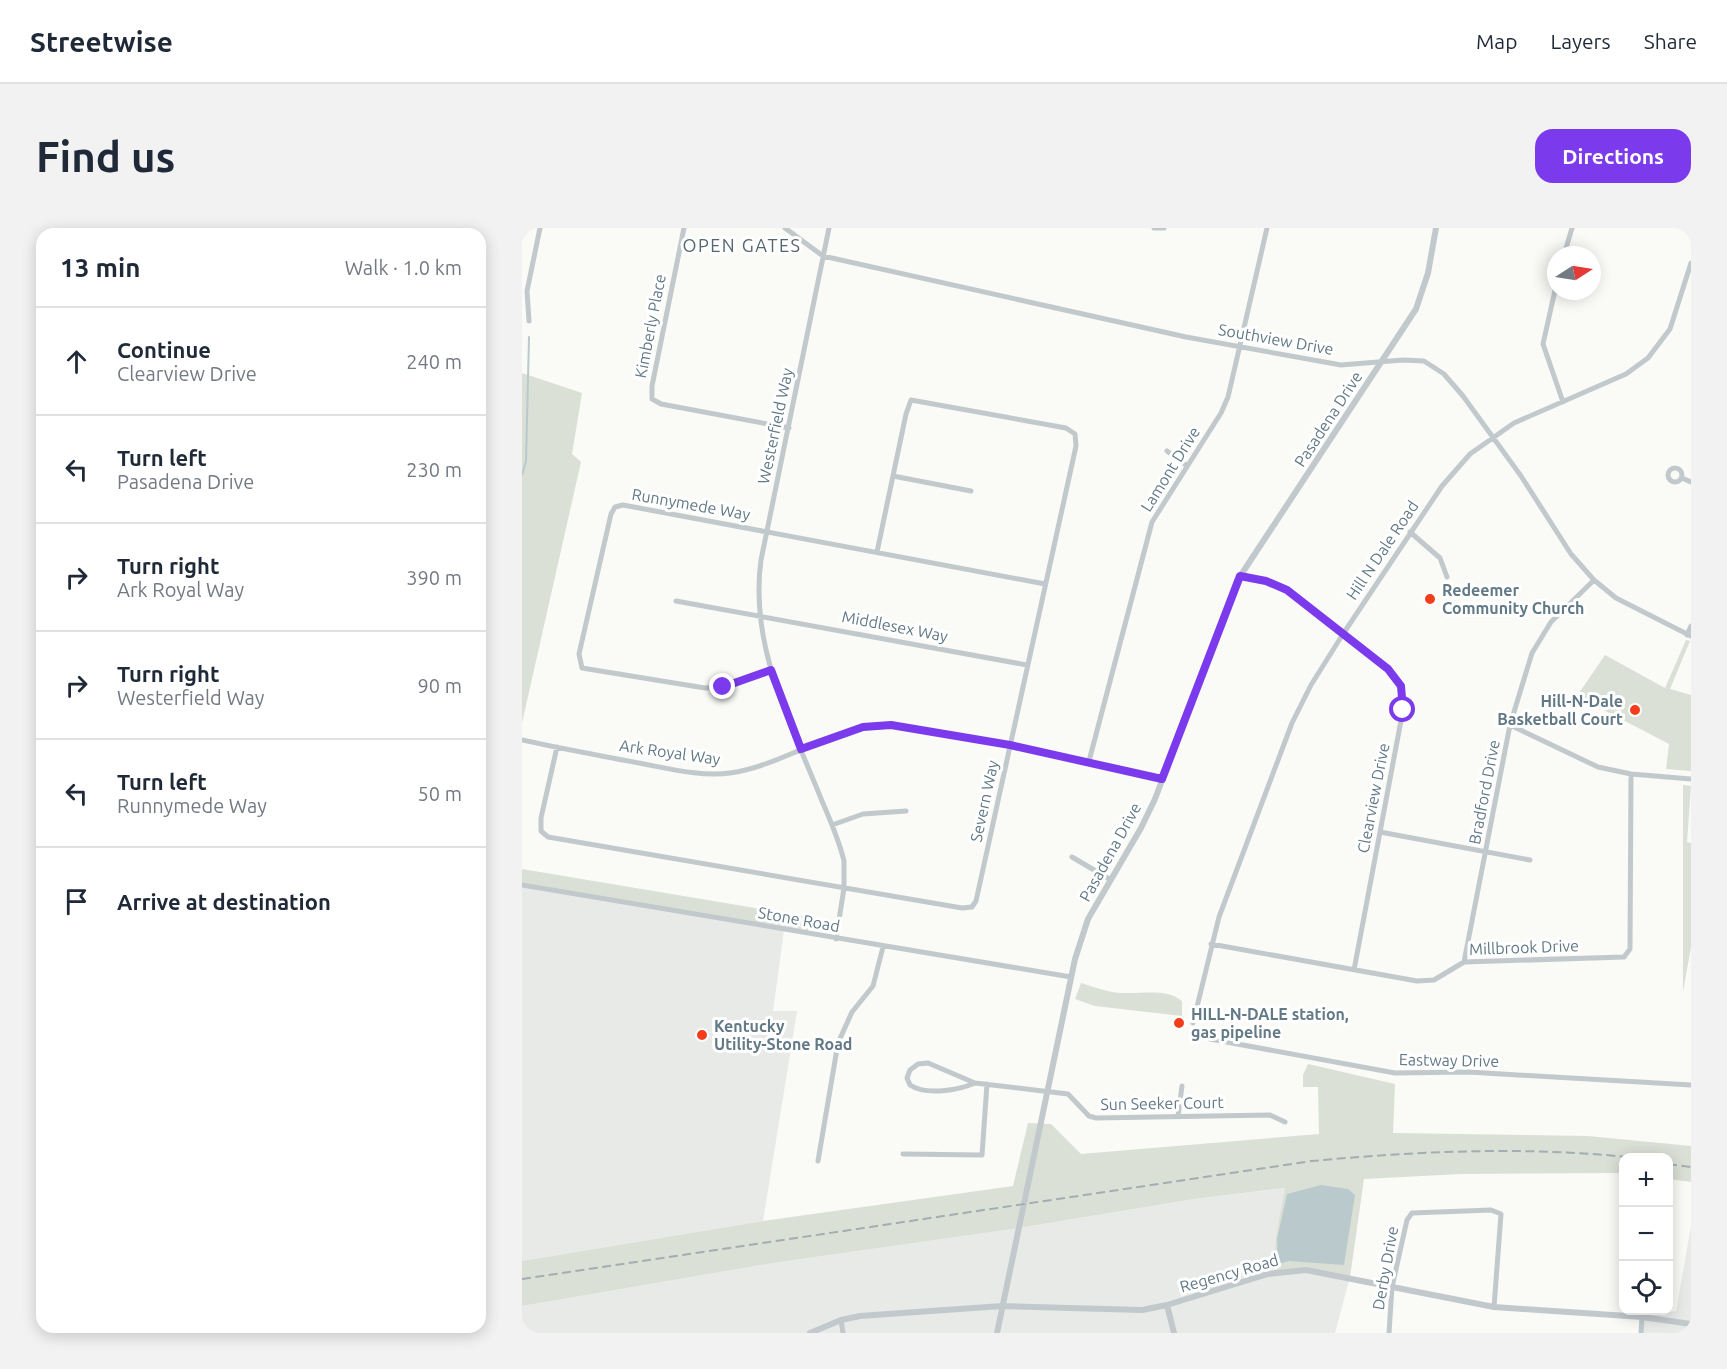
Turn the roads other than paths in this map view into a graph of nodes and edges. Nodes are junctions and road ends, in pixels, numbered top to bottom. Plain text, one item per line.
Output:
1 (540, 228) edge
2 (684, 228) edge
3 (785, 228) edge
4 (829, 228) edge
5 (1154, 228) edge
6 (1164, 228) edge
7 (1267, 228) edge
8 (1436, 228) edge
9 (1572, 228) edge
10 (1567, 246) edge
11 (823, 256) junction
12 (1691, 263) edge
13 (1553, 300) edge
14 (529, 321) dead end
15 (1239, 346) junction
16 (1380, 363) junction
17 (1563, 402) junction
18 (789, 428) junction
19 (1492, 436) junction
20 (1167, 451) dead end
21 (1186, 465) junction
22 (893, 476) junction
23 (1682, 478) dead end
24 (1691, 482) edge
25 (971, 491) dead end
26 (767, 532) junction
27 (1410, 532) junction
28 (877, 552) junction
29 (1240, 576) junction
30 (1447, 577) dead end
31 (1594, 580) junction
32 (1045, 584) junction
33 (676, 601) dead end
34 (758, 616) junction
35 (1691, 626) edge
36 (1343, 634) junction
37 (1689, 635) edge
38 (1027, 665) junction
39 (771, 670) junction
40 (1510, 725) junction
41 (522, 740) edge
42 (1010, 745) junction
43 (557, 747) junction
44 (801, 749) junction
45 (1089, 761) junction
46 (1631, 774) junction
47 (1162, 779) junction
48 (1691, 779) edge
49 (906, 811) dead end
50 (832, 825) junction
51 (1380, 832) junction
52 (1486, 851) junction
53 (1072, 857) dead end
54 (1530, 860) dead end
55 (1111, 880) junction
56 (522, 885) edge
57 (844, 888) junction
58 (836, 939) junction
59 (1211, 944) junction
60 (883, 947) junction
61 (1464, 962) junction
62 (1354, 970) junction
63 (1071, 976) junction
64 (1193, 1023) dead end
65 (1210, 1039) dead end
66 (975, 1083) junction
67 (987, 1084) junction
68 (1691, 1085) edge
69 (1182, 1086) dead end
70 (1048, 1089) junction
71 (1178, 1116) junction
72 (1285, 1122) dead end
73 (903, 1154) dead end
74 (818, 1161) dead end
75 (1392, 1287) junction
76 (1167, 1305) junction
77 (1002, 1306) junction
78 (1494, 1307) junction
79 (1642, 1317) junction
80 (841, 1320) junction
81 (1691, 1324) edge
82 (810, 1333) edge
83 (843, 1333) edge
84 (997, 1333) edge
85 (1174, 1333) edge
86 (1389, 1333) edge
87 (1641, 1333) edge

1 - 14 street
2 - 18 street, Kimberly Place
3 - 11 street, Southview Drive
4 - 11 street, Westerfield Way
5 - 6 street
7 - 15 street, Lamont Drive
8 - 16 street, Pasadena Drive
9 - 10 street
11 - 15 street, Southview Drive
11 - 18 street, Westerfield Way
12 - 17 street, Hill N Dale Road
13 - 17 street
15 - 16 street, Southview Drive
15 - 21 street, Lamont Drive
16 - 19 street, Southview Drive
16 - 29 street, Pasadena Drive
17 - 19 street, Hill N Dale Road
18 - 26 street, Westerfield Way
19 - 27 street, Hill N Dale Road
19 - 31 street, Southview Drive
20 - 21 street
21 - 45 street, Lamont Drive
22 - 25 street
22 - 28 street, Severn Way
22 - 32 street, Severn Way
23 - 24 street
26 - 28 street, Runnymede Way
26 - 34 street, Westerfield Way
26 - 39 street, Runnymede Way
27 - 30 street
27 - 36 street, Hill N Dale Road
28 - 32 street, Runnymede Way
29 - 36 street, Clearview Drive
29 - 47 street, Pasadena Drive
31 - 37 street, Southview Drive
31 - 40 street, Bradford Drive
32 - 38 street, Severn Way
33 - 34 street, Middlesex Way
34 - 38 street, Middlesex Way
34 - 39 street, Westerfield Way
35 - 37 street
36 - 51 street, Clearview Drive
36 - 59 street, Hill N Dale Road
38 - 42 street, Severn Way
39 - 44 street, Westerfield Way
40 - 46 street
40 - 52 street, Bradford Drive
41 - 43 street, Ark Royal Way
42 - 44 street, Ark Royal Way
42 - 45 street, Ark Royal Way
42 - 57 street, Severn Way
43 - 44 street, Ark Royal Way
43 - 57 street, Severn Way
44 - 50 street, Westerfield Way
45 - 47 street, Ark Royal Way
46 - 48 street
46 - 61 street, Millbrook Drive
47 - 55 street, Pasadena Drive
49 - 50 street
50 - 57 street, Westerfield Way
51 - 52 street
51 - 62 street, Clearview Drive
52 - 54 street
52 - 61 street, Bradford Drive
53 - 55 street
55 - 63 street, Pasadena Drive
56 - 58 street, Stone Road
57 - 58 street, Westerfield Way
58 - 60 street, Stone Road
59 - 62 street, Millbrook Drive
59 - 64 street, Hill N Dale Road
60 - 63 street, Stone Road
60 - 74 street
61 - 62 street, Millbrook Drive
63 - 70 street, Pasadena Drive
65 - 68 street, Eastway Drive
66 - 66 street
66 - 67 street, Sun Seeker Court
67 - 70 street, Sun Seeker Court
67 - 73 street
69 - 71 street
70 - 71 street, Sun Seeker Court
70 - 77 street, Pasadena Drive
71 - 72 street, Sun Seeker Court
75 - 76 street, Regency Road
75 - 78 street, Regency Road
75 - 78 street, Derby Drive
75 - 86 street, Derby Drive
76 - 77 street, Regency Road
76 - 85 street
77 - 80 street, Regency Road
77 - 84 street, Pasadena Drive
78 - 79 street, Regency Road
79 - 81 street, Regency Road
79 - 87 street
80 - 82 street, Regency Road
80 - 83 street

